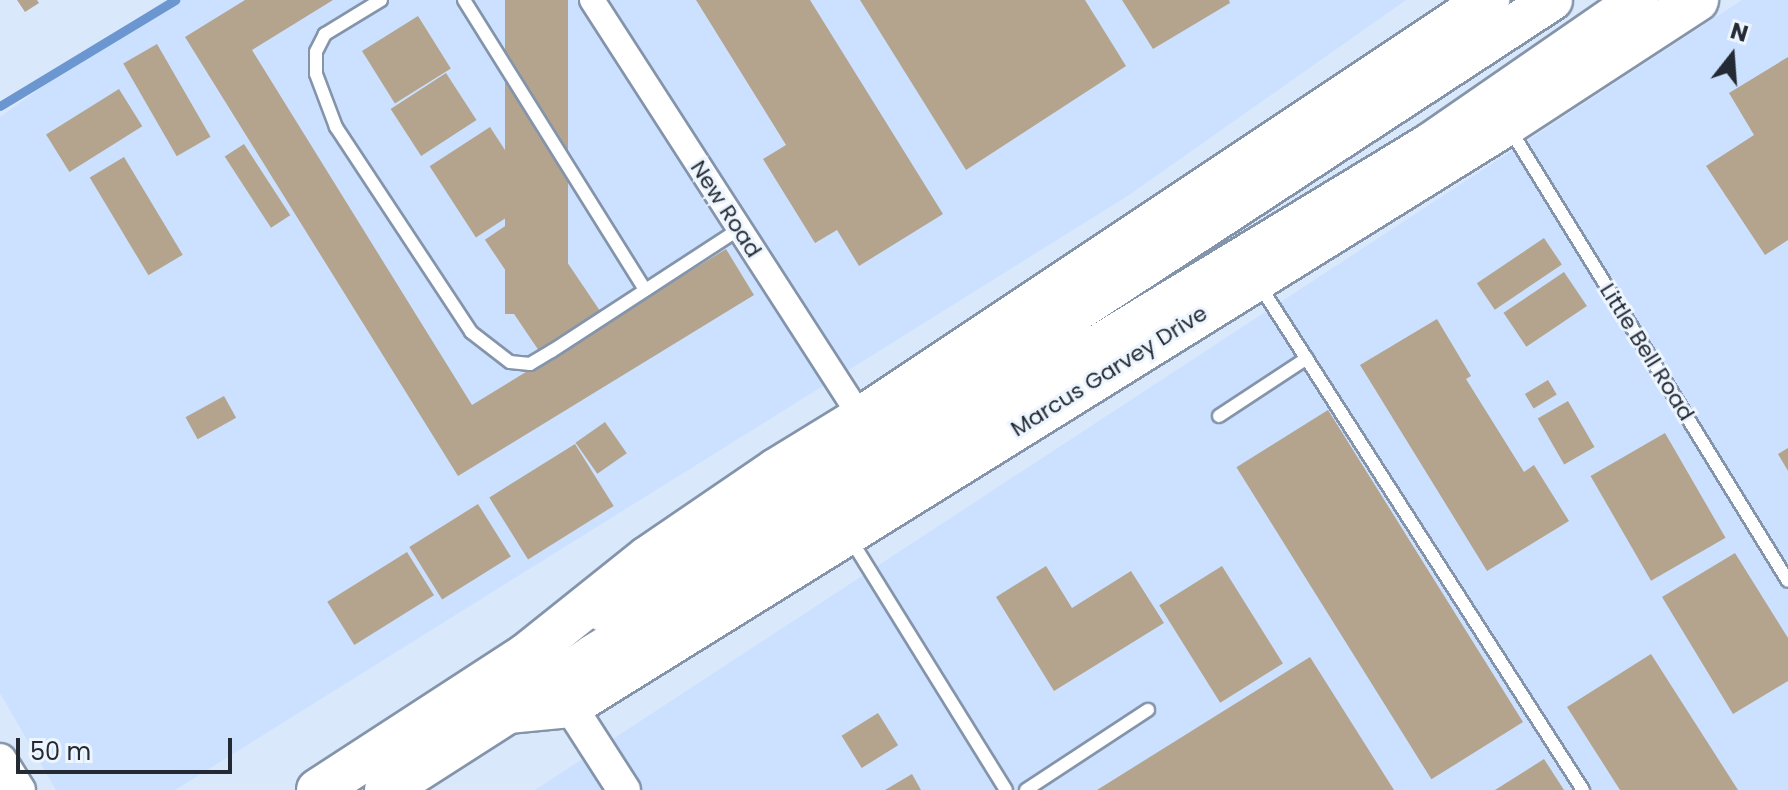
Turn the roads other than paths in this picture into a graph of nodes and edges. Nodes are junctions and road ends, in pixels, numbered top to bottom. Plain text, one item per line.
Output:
1 (381, 0) edge
2 (464, 0) edge
3 (592, 0) edge
4 (1488, 0) edge
5 (1552, 0) edge
6 (1638, 0) edge
7 (1697, 0) edge
8 (1507, 124) junction
9 (739, 229) junction
10 (1256, 280) junction
11 (645, 290) junction
12 (1307, 358) junction
13 (1219, 416) dead end
14 (861, 418) junction
15 (847, 534) junction
16 (1788, 581) edge
17 (526, 655) junction
18 (570, 706) junction
19 (1148, 710) dead end
20 (508, 712) junction
21 (0, 760) edge
22 (19, 790) edge
23 (318, 790) edge
24 (386, 790) edge
25 (624, 790) edge
26 (1006, 790) edge
27 (1026, 790) edge
28 (1583, 790) edge

1 - 11 lane
2 - 11 lane
3 - 9 street, New Road
4 - 14 highway
5 - 17 main road
6 - 20 main road, Marcus Garvey Drive
7 - 8 highway, Marcus Garvey Drive
8 - 10 highway, Marcus Garvey Drive
8 - 16 lane, Little Bell Road
9 - 11 lane
9 - 14 street, New Road
10 - 12 lane
10 - 15 highway, Marcus Garvey Drive
12 - 13 lane
12 - 28 lane
14 - 17 highway
15 - 18 highway, Marcus Garvey Drive
15 - 26 lane
17 - 23 highway
18 - 20 highway, Marcus Garvey Drive
18 - 25 street
19 - 27 lane
20 - 24 highway, Marcus Garvey Drive
21 - 22 street

